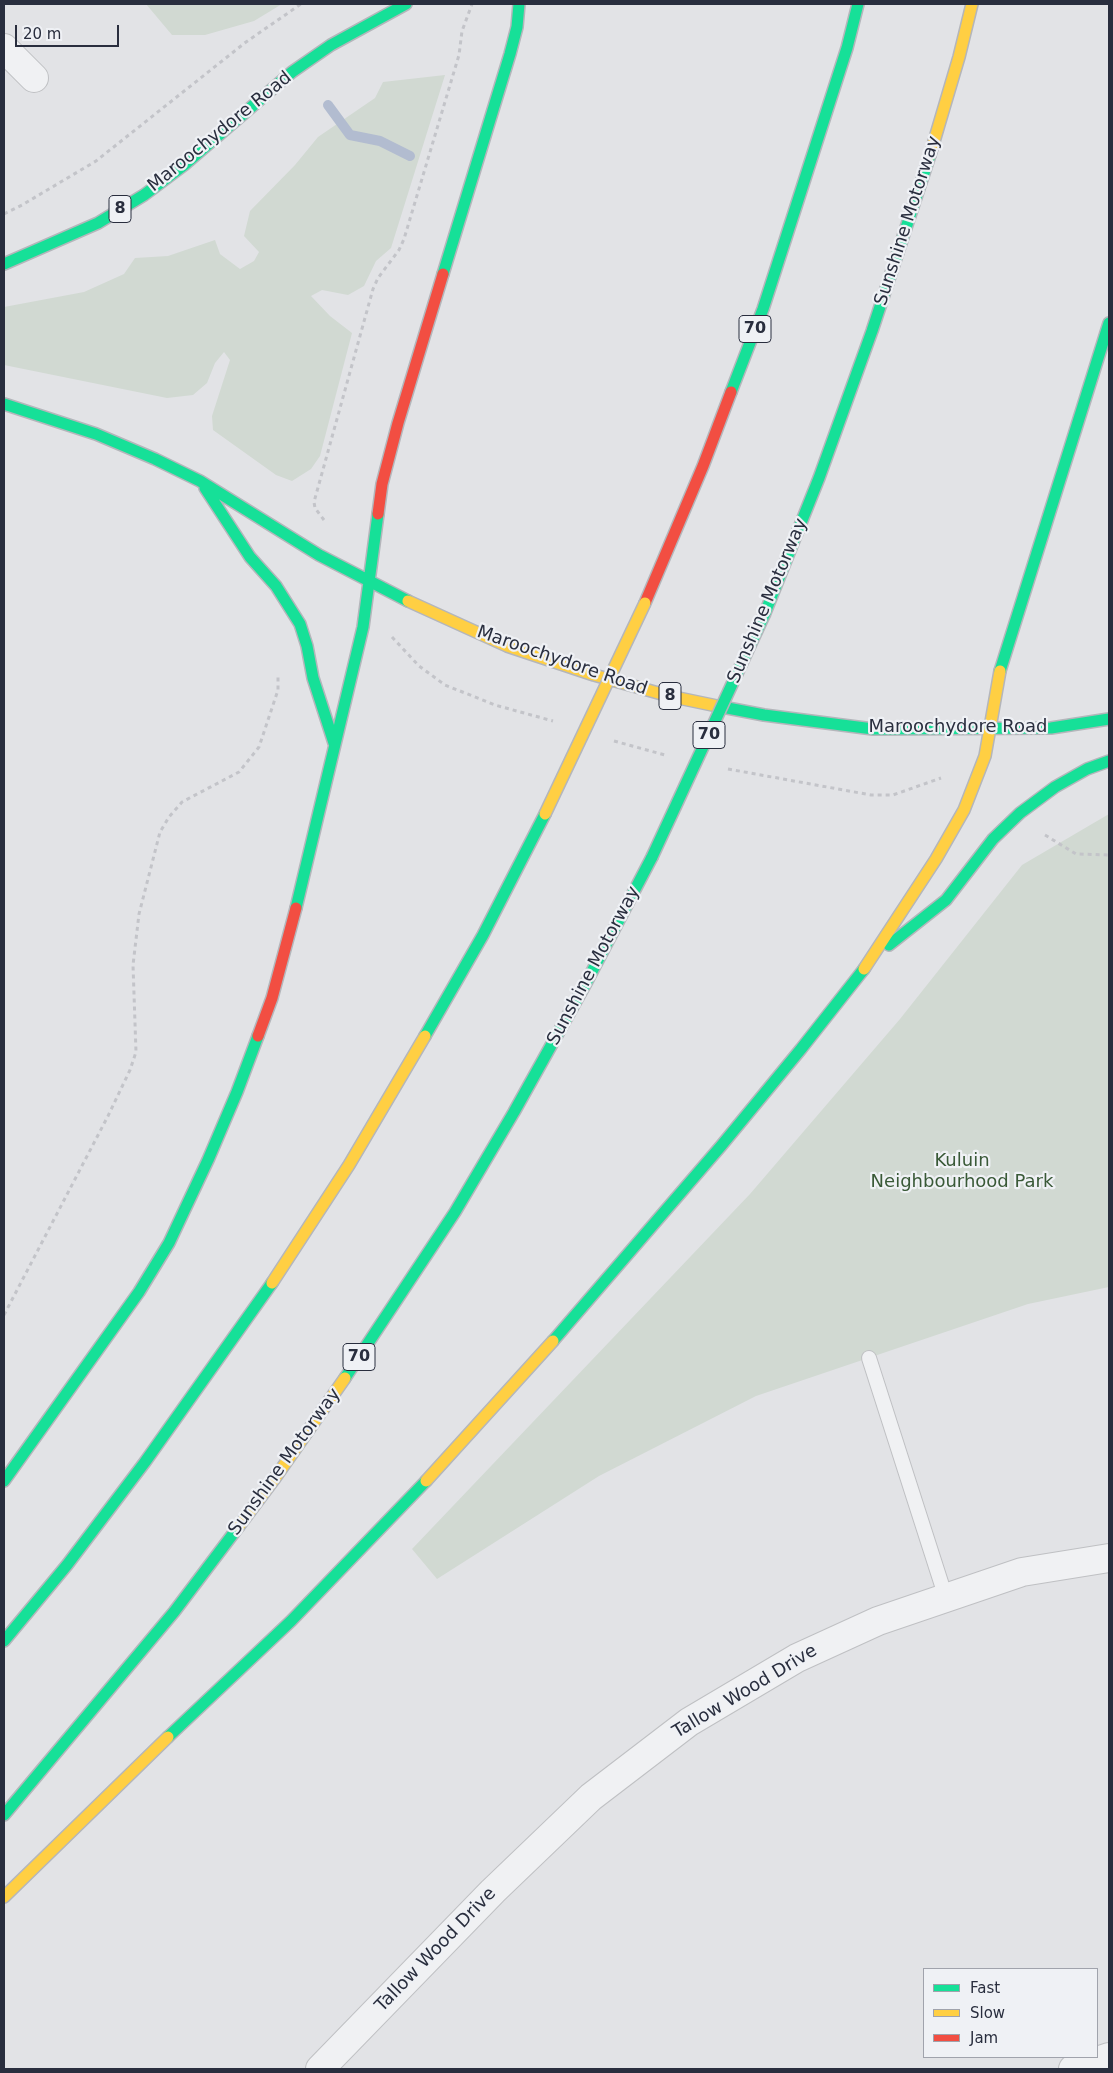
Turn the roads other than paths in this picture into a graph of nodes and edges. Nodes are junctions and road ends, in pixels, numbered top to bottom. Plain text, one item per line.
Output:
1 (519, 4) edge
2 (858, 4) edge
3 (972, 4) edge
4 (402, 5) edge
5 (4, 48) edge
6 (34, 78) dead end
7 (4, 264) edge
8 (1109, 322) edge
9 (4, 404) edge
10 (200, 481) junction
11 (369, 581) junction
12 (1109, 719) edge
13 (991, 729) junction
14 (334, 743) junction
15 (1109, 761) edge
16 (872, 958) junction
17 (869, 1358) dead end
18 (4, 1481) edge
19 (1109, 1558) edge
20 (946, 1598) junction
21 (4, 1641) edge
22 (4, 1815) edge
23 (4, 1897) edge
24 (1109, 2057) edge
25 (320, 2069) edge
26 (1073, 2069) edge

1 - 11 highway
2 - 21 highway, 70, bridge
3 - 22 highway, Sunshine Motorway / 70, bridge
4 - 7 highway, Maroochydore Road / 8
5 - 6 street
8 - 13 highway
9 - 10 highway, Maroochydore Road / 8
10 - 11 highway, Maroochydore Road / 8
10 - 14 highway
11 - 13 highway, Maroochydore Road / 8
11 - 14 highway
12 - 13 highway, Maroochydore Road / 8
13 - 16 highway
14 - 18 highway
15 - 16 highway
16 - 23 highway
17 - 20 lane
19 - 20 street, Tallow Wood Drive
20 - 25 street, Tallow Wood Drive
24 - 26 street

